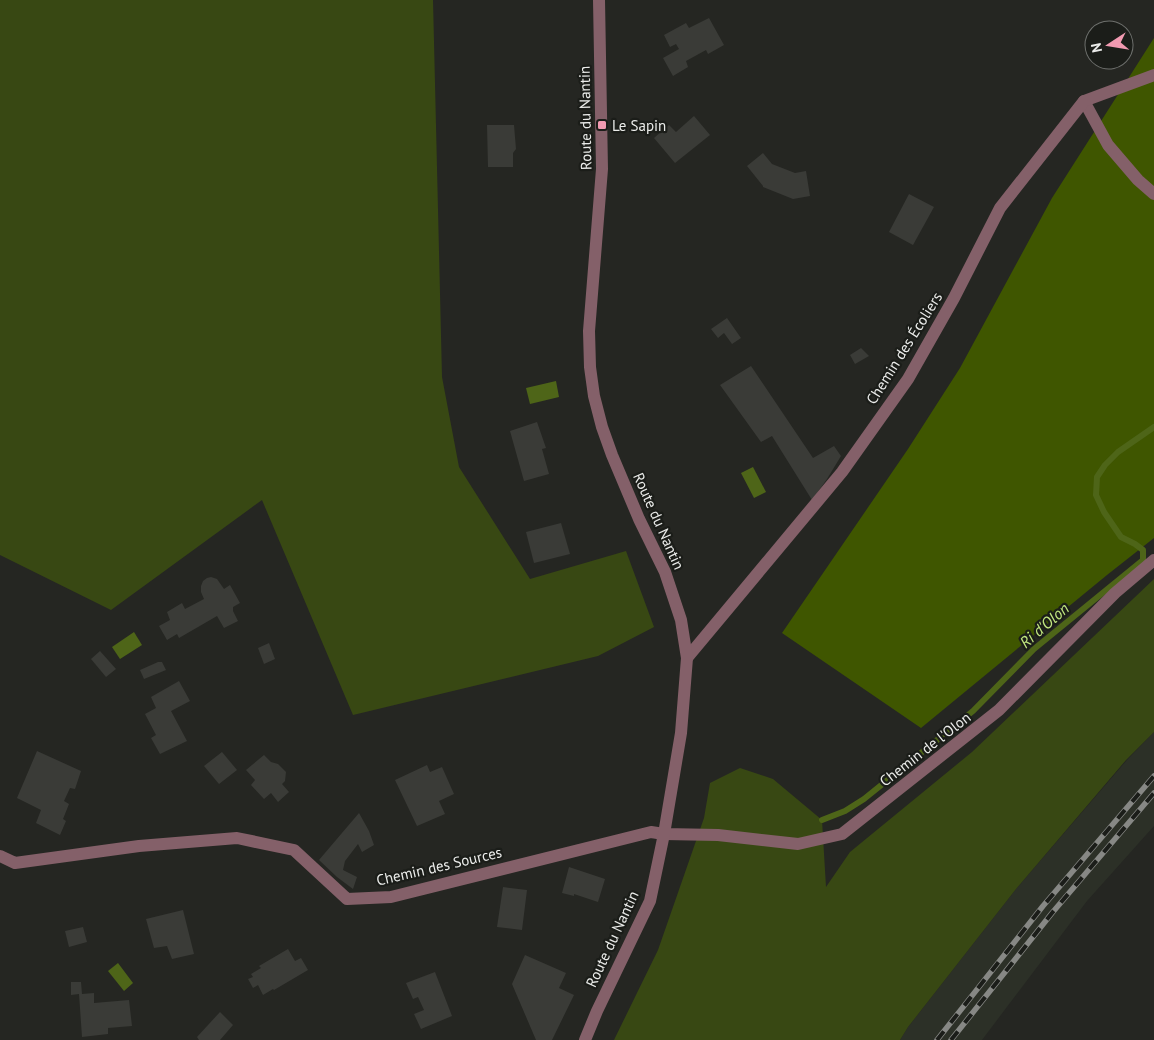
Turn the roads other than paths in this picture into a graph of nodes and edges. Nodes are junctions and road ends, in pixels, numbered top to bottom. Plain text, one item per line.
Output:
1 (598, 0) edge
2 (1154, 76) edge
3 (1084, 100) junction
4 (1154, 194) edge
5 (1154, 560) edge
6 (687, 658) junction
7 (664, 834) junction
8 (0, 856) edge
9 (585, 1040) edge

1 - 6 street, Route du Nantin
2 - 3 street
3 - 4 street
3 - 6 street, Chemin des Écoliers
5 - 7 street, Chemin de l'Olon
6 - 7 street, Route du Nantin
7 - 8 street, Chemin des Sources
7 - 9 street, Route du Nantin

